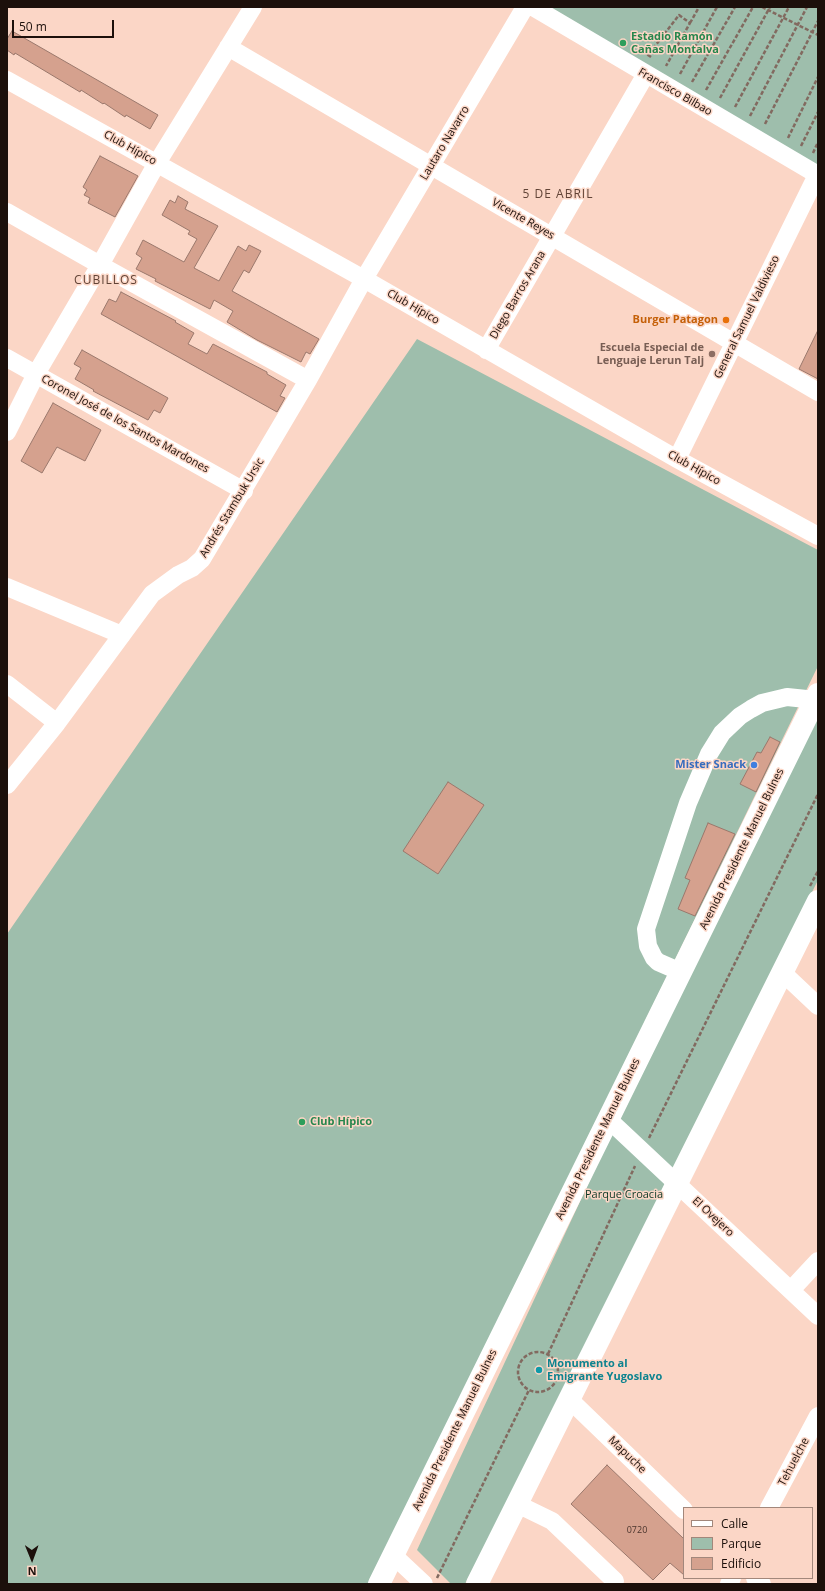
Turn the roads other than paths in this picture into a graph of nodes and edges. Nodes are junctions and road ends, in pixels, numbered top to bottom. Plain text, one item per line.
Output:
1 (253, 7) edge
2 (525, 7) edge
3 (534, 7) edge
4 (228, 47) junction
5 (646, 74) junction
6 (7, 80) edge
7 (157, 163) junction
8 (431, 166) junction
9 (818, 175) edge
10 (7, 212) edge
11 (552, 236) junction
12 (100, 265) junction
13 (364, 279) junction
14 (734, 343) junction
15 (486, 350) junction
16 (7, 358) edge
17 (36, 374) junction
18 (308, 380) junction
19 (818, 392) edge
20 (7, 432) edge
21 (678, 460) junction
22 (244, 491) junction
23 (818, 536) edge
24 (7, 587) edge
25 (122, 635) junction
26 (7, 684) edge
27 (817, 697) edge
28 (57, 723) junction
29 (7, 785) edge
30 (818, 901) edge
31 (681, 972) junction
32 (783, 973) junction
33 (818, 1006) edge
34 (608, 1119) junction
35 (676, 1183) junction
36 (818, 1261) edge
37 (791, 1290) junction
38 (818, 1316) edge
39 (570, 1400) junction
40 (818, 1416) edge
41 (517, 1504) junction
42 (770, 1507) edge
43 (683, 1509) edge
44 (393, 1555) junction
45 (615, 1581) dead end
46 (379, 1584) edge
47 (424, 1584) edge
48 (477, 1584) edge

1 - 4 street
2 - 8 street, Lautaro Navarro
3 - 5 street, Francisco Bilbao
4 - 7 street
4 - 8 street, Vicente Reyes
5 - 9 street, Francisco Bilbao
5 - 11 street, Diego Barros Arana
6 - 7 street, Club Hípico
7 - 12 street
7 - 13 street, Club Hípico
8 - 11 street, Vicente Reyes
8 - 13 street, Lautaro Navarro
9 - 14 street, General Samuel Valdivieso
10 - 12 street
11 - 14 street, Vicente Reyes
11 - 15 street, Diego Barros Arana
12 - 17 street
12 - 18 street
13 - 15 street, Club Hípico
13 - 18 street, Andrés Stambuk Ursic
14 - 19 street, Vicente Reyes
14 - 21 street, General Samuel Valdivieso
15 - 21 street, Club Hípico
16 - 17 street, Coronel José de los Santos Mardones
17 - 20 street
17 - 22 street, Coronel José de los Santos Mardones
18 - 22 street, Andrés Stambuk Ursic
21 - 23 street, Club Hípico
22 - 25 street, Andrés Stambuk Ursic
24 - 25 street
25 - 28 street, Andrés Stambuk Ursic
26 - 28 street
27 - 31 main road, Avenida Presidente Manuel Bulnes
27 - 31 street
28 - 29 street, Andrés Stambuk Ursic
30 - 32 main road
31 - 34 main road, Avenida Presidente Manuel Bulnes
32 - 33 street
32 - 35 main road
34 - 35 street, El Ovejero
34 - 44 main road, Avenida Presidente Manuel Bulnes
35 - 37 street, El Ovejero
35 - 39 main road
36 - 37 street
37 - 38 street, El Ovejero
39 - 41 main road
39 - 43 street, Mapuche
40 - 42 street, Tehuelche
41 - 45 street
41 - 48 main road
44 - 46 main road, Avenida Presidente Manuel Bulnes
44 - 47 street

